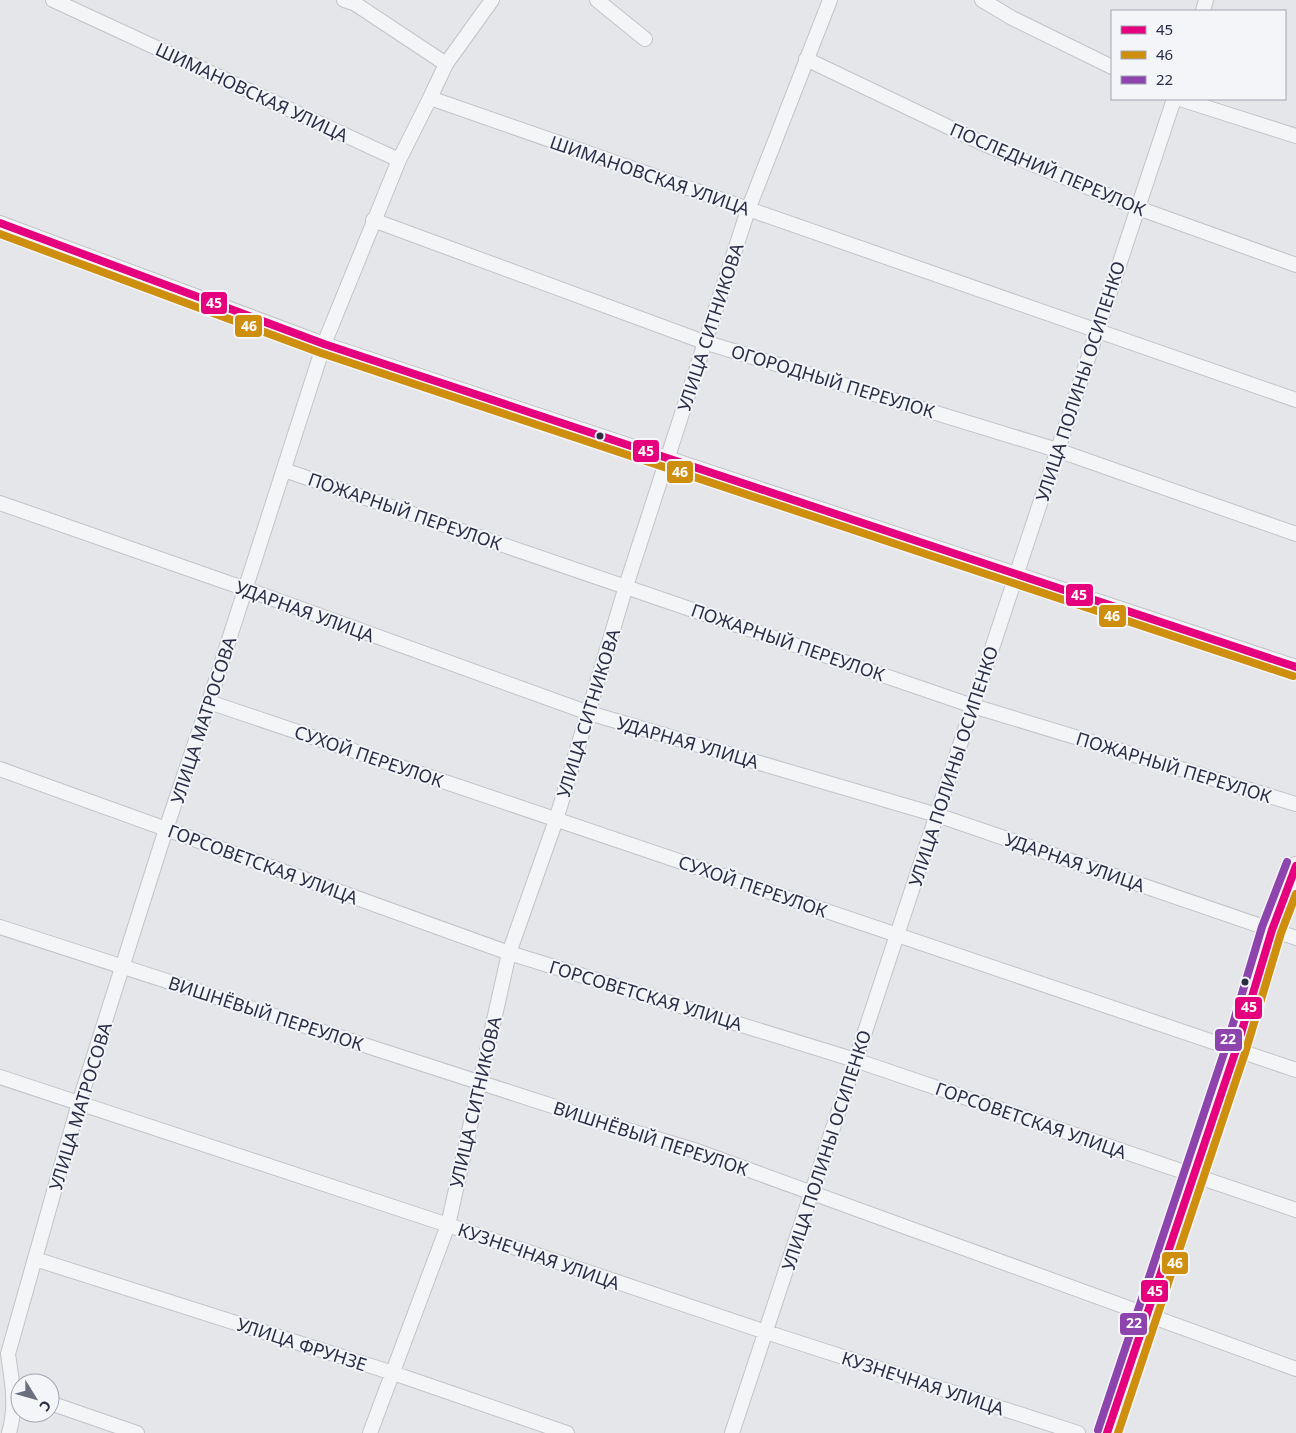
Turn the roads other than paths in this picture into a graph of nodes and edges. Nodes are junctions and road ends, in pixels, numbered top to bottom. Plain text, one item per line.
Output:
1 (54, 0) edge
2 (344, 0) edge
3 (492, 0) edge
4 (597, 0) edge
5 (830, 0) edge
6 (982, 0) edge
7 (645, 39) dead end
8 (806, 59) junction
9 (446, 64) junction
10 (1111, 67) edge
11 (430, 98) junction
12 (1174, 100) edge
13 (1183, 100) edge
14 (1296, 136) edge
15 (399, 160) junction
16 (1138, 208) junction
17 (748, 210) junction
18 (374, 220) junction
19 (0, 223) edge
20 (1296, 264) edge
21 (1097, 331) junction
22 (704, 342) junction
23 (324, 344) junction
24 (1296, 400) edge
25 (1058, 450) junction
26 (668, 459) junction
27 (284, 470) junction
28 (0, 503) edge
29 (1296, 534) edge
30 (1016, 574) junction
31 (626, 586) junction
32 (246, 589) junction
33 (1296, 667) edge
34 (209, 702) junction
35 (973, 706) junction
36 (588, 713) junction
37 (0, 769) edge
38 (1296, 804) edge
39 (937, 815) junction
40 (556, 820) junction
41 (166, 829) junction
42 (1296, 866) edge
43 (0, 927) edge
44 (1272, 930) junction
45 (897, 935) junction
46 (1296, 938) edge
47 (509, 953) junction
48 (122, 966) junction
49 (1236, 1050) junction
50 (856, 1060) junction
51 (1296, 1070) edge
52 (0, 1078) edge
53 (479, 1082) junction
54 (79, 1103) junction
55 (1193, 1175) junction
56 (812, 1193) junction
57 (1296, 1210) edge
58 (448, 1225) junction
59 (35, 1259) junction
60 (1146, 1315) junction
61 (766, 1332) junction
62 (1296, 1369) edge
63 (12, 1373) edge
64 (393, 1373) junction
65 (60, 1406) edge
66 (137, 1433) edge
67 (370, 1433) edge
68 (567, 1433) edge
69 (732, 1433) edge
70 (1078, 1433) edge
71 (1107, 1433) edge

1 - 15 street, ШИМАНОВСКАЯ УЛИЦА
2 - 9 street
3 - 9 street
4 - 7 street
5 - 8 street, УЛИЦА СИТНИКОВА
6 - 10 street
8 - 16 street, ПОСЛЕДНИЙ ПЕРЕУЛОК
8 - 17 street, УЛИЦА СИТНИКОВА
9 - 11 street
11 - 15 street
11 - 17 street, ШИМАНОВСКАЯ УЛИЦА
12 - 16 street, УЛИЦА ПОЛИНЫ ОСИПЕНКО
13 - 14 street
15 - 18 street, УЛИЦА МАТРОСОВА
16 - 20 street, ПОСЛЕДНИЙ ПЕРЕУЛОК
16 - 21 street, УЛИЦА ПОЛИНЫ ОСИПЕНКО
17 - 21 street, ШИМАНОВСКАЯ УЛИЦА
17 - 22 street, УЛИЦА СИТНИКОВА
18 - 22 street, ОГОРОДНЫЙ ПЕРЕУЛОК
18 - 23 street, УЛИЦА МАТРОСОВА
19 - 23 street
21 - 24 street, ШИМАНОВСКАЯ УЛИЦА
21 - 25 street, УЛИЦА ПОЛИНЫ ОСИПЕНКО
22 - 25 street, ОГОРОДНЫЙ ПЕРЕУЛОК
22 - 26 street, УЛИЦА СИТНИКОВА
23 - 26 street
23 - 27 street, УЛИЦА МАТРОСОВА
25 - 29 street, ОГОРОДНЫЙ ПЕРЕУЛОК
25 - 30 street, УЛИЦА ПОЛИНЫ ОСИПЕНКО
26 - 30 street
26 - 31 street, УЛИЦА СИТНИКОВА
27 - 31 street, ПОЖАРНЫЙ ПЕРЕУЛОК
27 - 32 street, УЛИЦА МАТРОСОВА
28 - 32 street, УДАРНАЯ УЛИЦА
30 - 33 street
30 - 35 street, УЛИЦА ПОЛИНЫ ОСИПЕНКО
31 - 35 street, ПОЖАРНЫЙ ПЕРЕУЛОК
31 - 36 street, УЛИЦА СИТНИКОВА
32 - 34 street, УЛИЦА МАТРОСОВА
32 - 36 street, УДАРНАЯ УЛИЦА
34 - 40 street, СУХОЙ ПЕРЕУЛОК
34 - 41 street, УЛИЦА МАТРОСОВА
35 - 38 street, ПОЖАРНЫЙ ПЕРЕУЛОК
35 - 39 street, УЛИЦА ПОЛИНЫ ОСИПЕНКО
36 - 39 street, УДАРНАЯ УЛИЦА
36 - 40 street, УЛИЦА СИТНИКОВА
37 - 41 street, ГОРСОВЕТСКАЯ УЛИЦА
39 - 44 street, УДАРНАЯ УЛИЦА
39 - 45 street, УЛИЦА ПОЛИНЫ ОСИПЕНКО
40 - 45 street, СУХОЙ ПЕРЕУЛОК
40 - 47 street, УЛИЦА СИТНИКОВА
41 - 47 street, ГОРСОВЕТСКАЯ УЛИЦА
41 - 48 street, УЛИЦА МАТРОСОВА
42 - 44 main road
43 - 48 street, ВИШНЁВЫЙ ПЕРЕУЛОК
44 - 46 street, УДАРНАЯ УЛИЦА
44 - 49 main road
45 - 49 street, СУХОЙ ПЕРЕУЛОК
45 - 50 street, УЛИЦА ПОЛИНЫ ОСИПЕНКО
47 - 50 street, ГОРСОВЕТСКАЯ УЛИЦА
47 - 53 street, УЛИЦА СИТНИКОВА
48 - 53 street, ВИШНЁВЫЙ ПЕРЕУЛОК
48 - 54 street, УЛИЦА МАТРОСОВА
49 - 51 street, СУХОЙ ПЕРЕУЛОК
49 - 55 main road
50 - 55 street, ГОРСОВЕТСКАЯ УЛИЦА
50 - 56 street, УЛИЦА ПОЛИНЫ ОСИПЕНКО
52 - 54 street, КУЗНЕЧНАЯ УЛИЦА
53 - 56 street, ВИШНЁВЫЙ ПЕРЕУЛОК
53 - 58 street, УЛИЦА СИТНИКОВА
54 - 58 street, КУЗНЕЧНАЯ УЛИЦА
54 - 59 street, УЛИЦА МАТРОСОВА
55 - 57 street, ГОРСОВЕТСКАЯ УЛИЦА
55 - 60 main road
56 - 60 street, ВИШНЁВЫЙ ПЕРЕУЛОК
56 - 61 street, УЛИЦА ПОЛИНЫ ОСИПЕНКО
58 - 61 street, КУЗНЕЧНАЯ УЛИЦА
58 - 64 street, УЛИЦА СИТНИКОВА
59 - 63 street, УЛИЦА МАТРОСОВА
59 - 64 street, УЛИЦА ФРУНЗЕ
60 - 62 street, ВИШНЁВЫЙ ПЕРЕУЛОК
60 - 71 main road
61 - 69 street, УЛИЦА ПОЛИНЫ ОСИПЕНКО
61 - 70 street, КУЗНЕЧНАЯ УЛИЦА
64 - 67 street, УЛИЦА СИТНИКОВА
64 - 68 street, УЛИЦА ФРУНЗЕ
65 - 66 street

